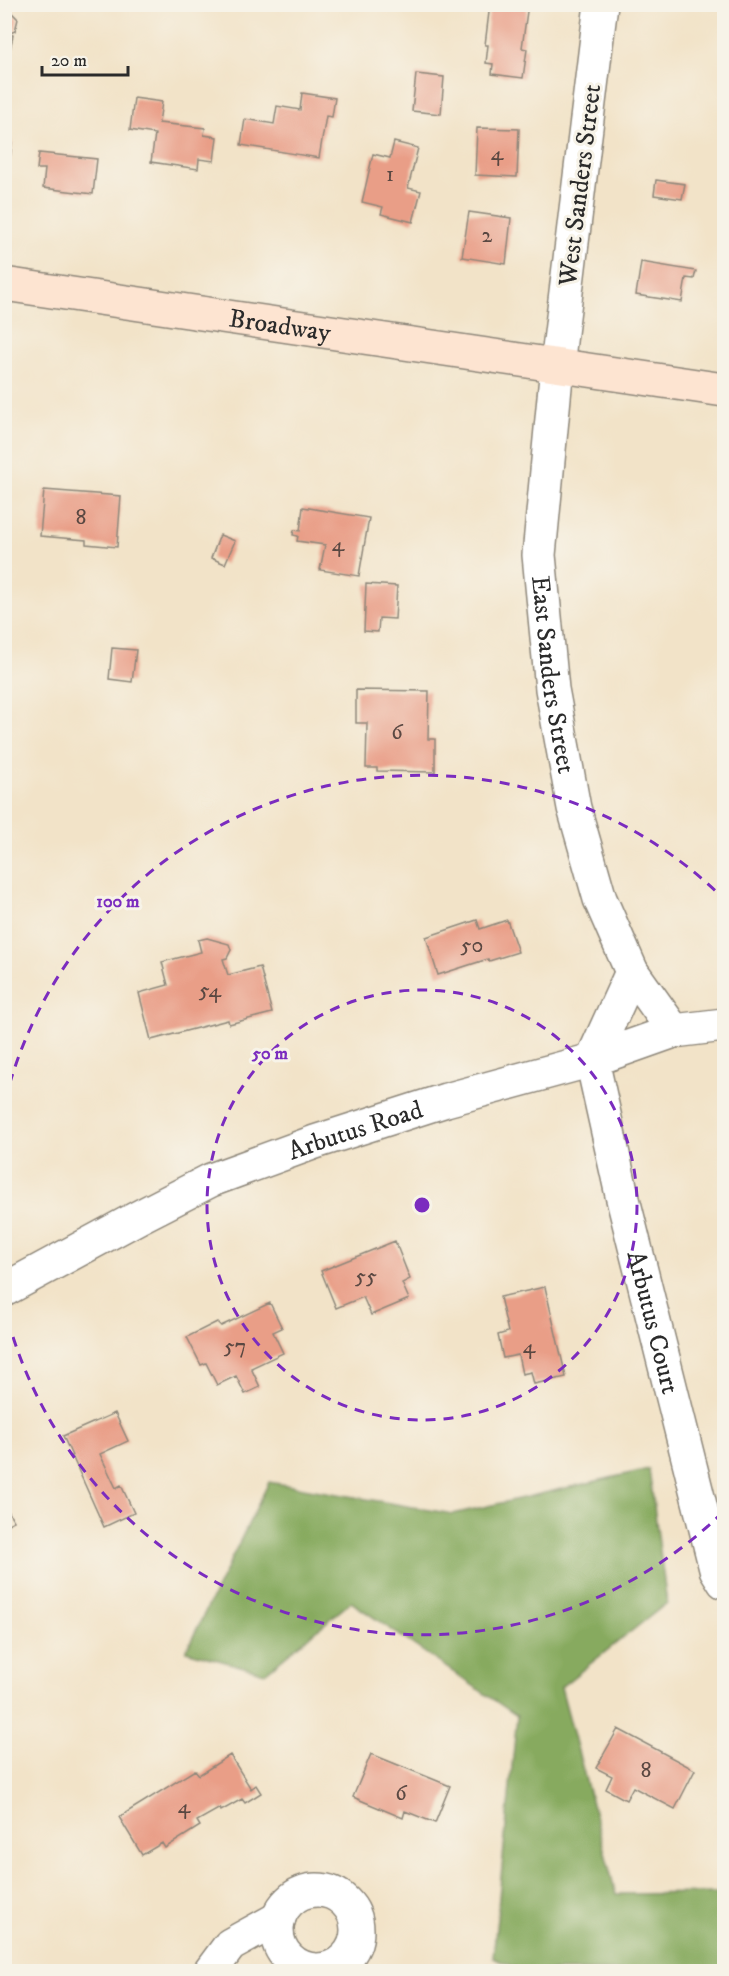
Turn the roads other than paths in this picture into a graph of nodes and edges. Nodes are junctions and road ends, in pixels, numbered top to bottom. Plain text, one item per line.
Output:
1 (601, 4) edge
2 (4, 284) edge
3 (557, 366) junction
4 (724, 390) edge
5 (632, 972) junction
6 (724, 1024) edge
7 (674, 1031) junction
8 (592, 1060) junction
9 (4, 1290) edge
10 (724, 1582) edge
11 (279, 1918) dead end
12 (210, 1971) edge

1 - 3 street, West Sanders Street
2 - 3 main road, Broadway
3 - 4 main road, Broadway
3 - 5 street, East Sanders Street
5 - 7 street, East Sanders Street
5 - 8 street
6 - 7 street, Arbutus Road
7 - 8 street, Arbutus Road
8 - 9 street, Arbutus Road
8 - 10 street, Arbutus Court
11 - 12 street

